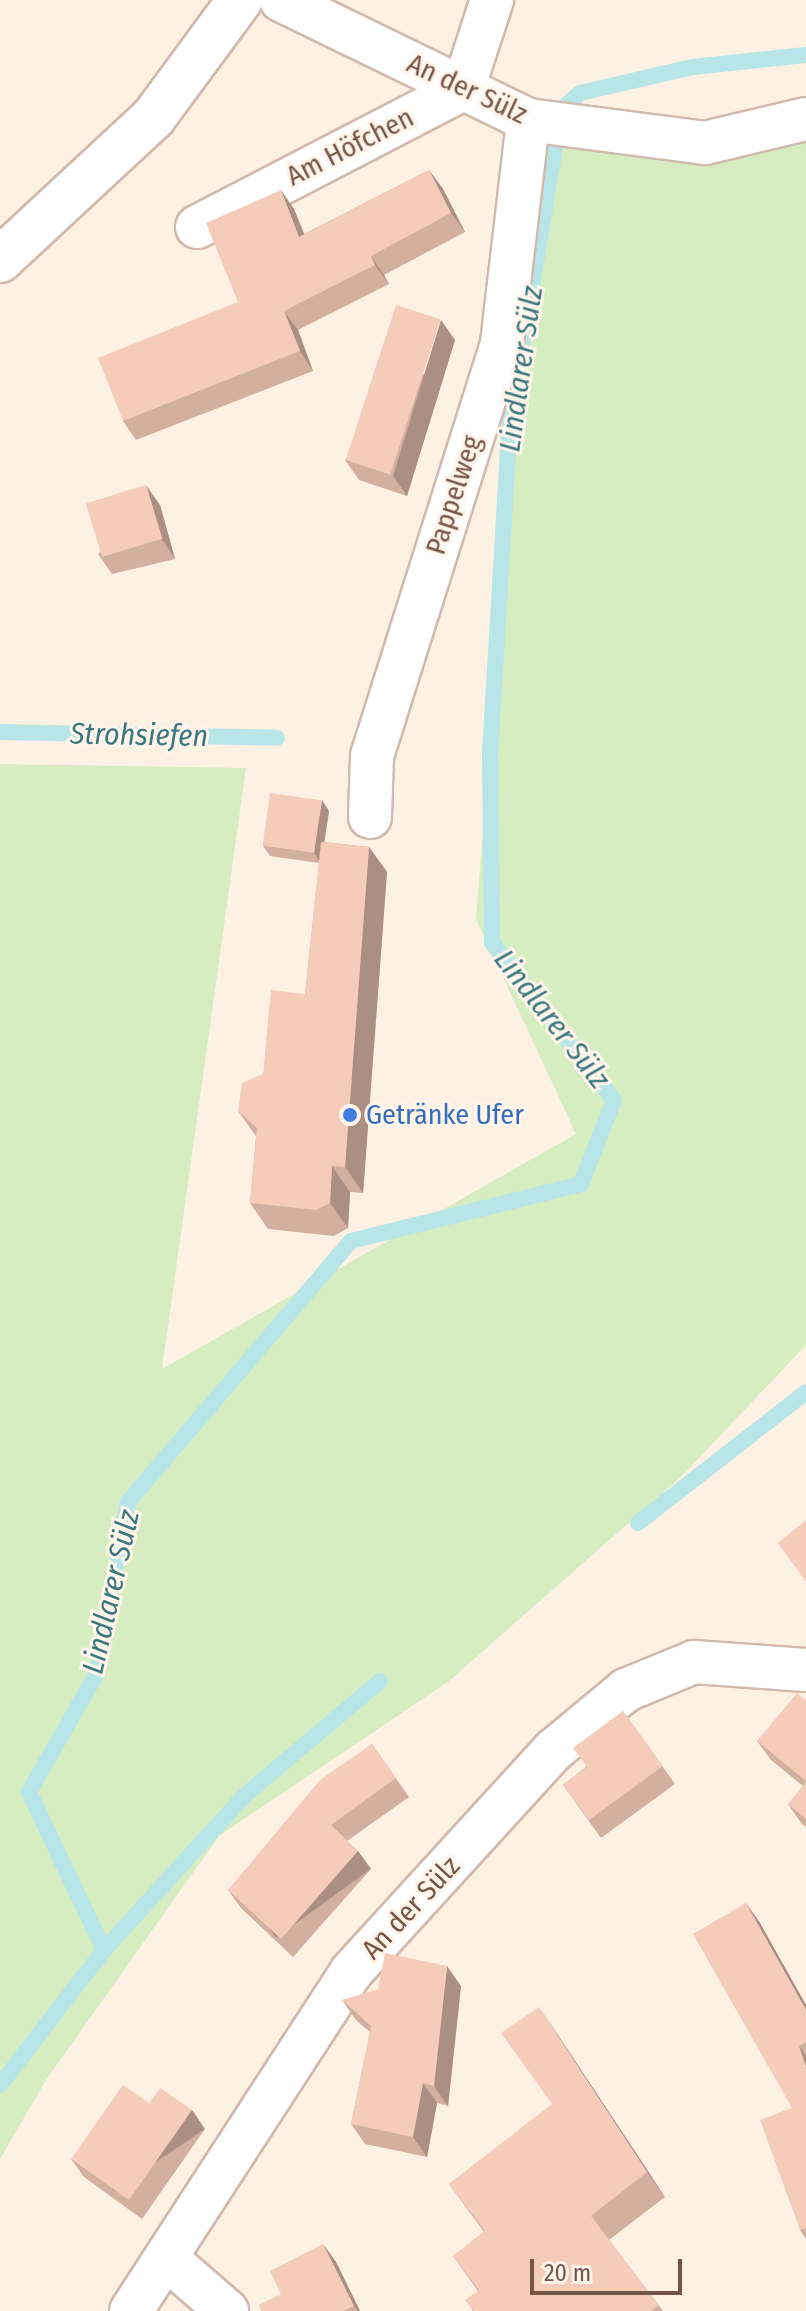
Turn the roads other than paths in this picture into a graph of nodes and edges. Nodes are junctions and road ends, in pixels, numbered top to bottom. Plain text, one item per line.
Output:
1 (240, 0) edge
2 (281, 0) edge
3 (492, 0) edge
4 (463, 89) junction
5 (806, 119) edge
6 (528, 120) junction
7 (197, 227) dead end
8 (0, 260) edge
9 (370, 817) dead end
10 (806, 1670) edge
11 (166, 2258) junction
12 (131, 2311) edge
13 (227, 2311) edge

1 - 8 main road
2 - 4 street, An der Sülz
3 - 4 street
4 - 6 street, An der Sülz
4 - 7 street, Am Höfchen
5 - 6 street, An der Sülz
6 - 9 street, Pappelweg
10 - 11 street, An der Sülz
11 - 12 street, An der Sülz
11 - 13 street

